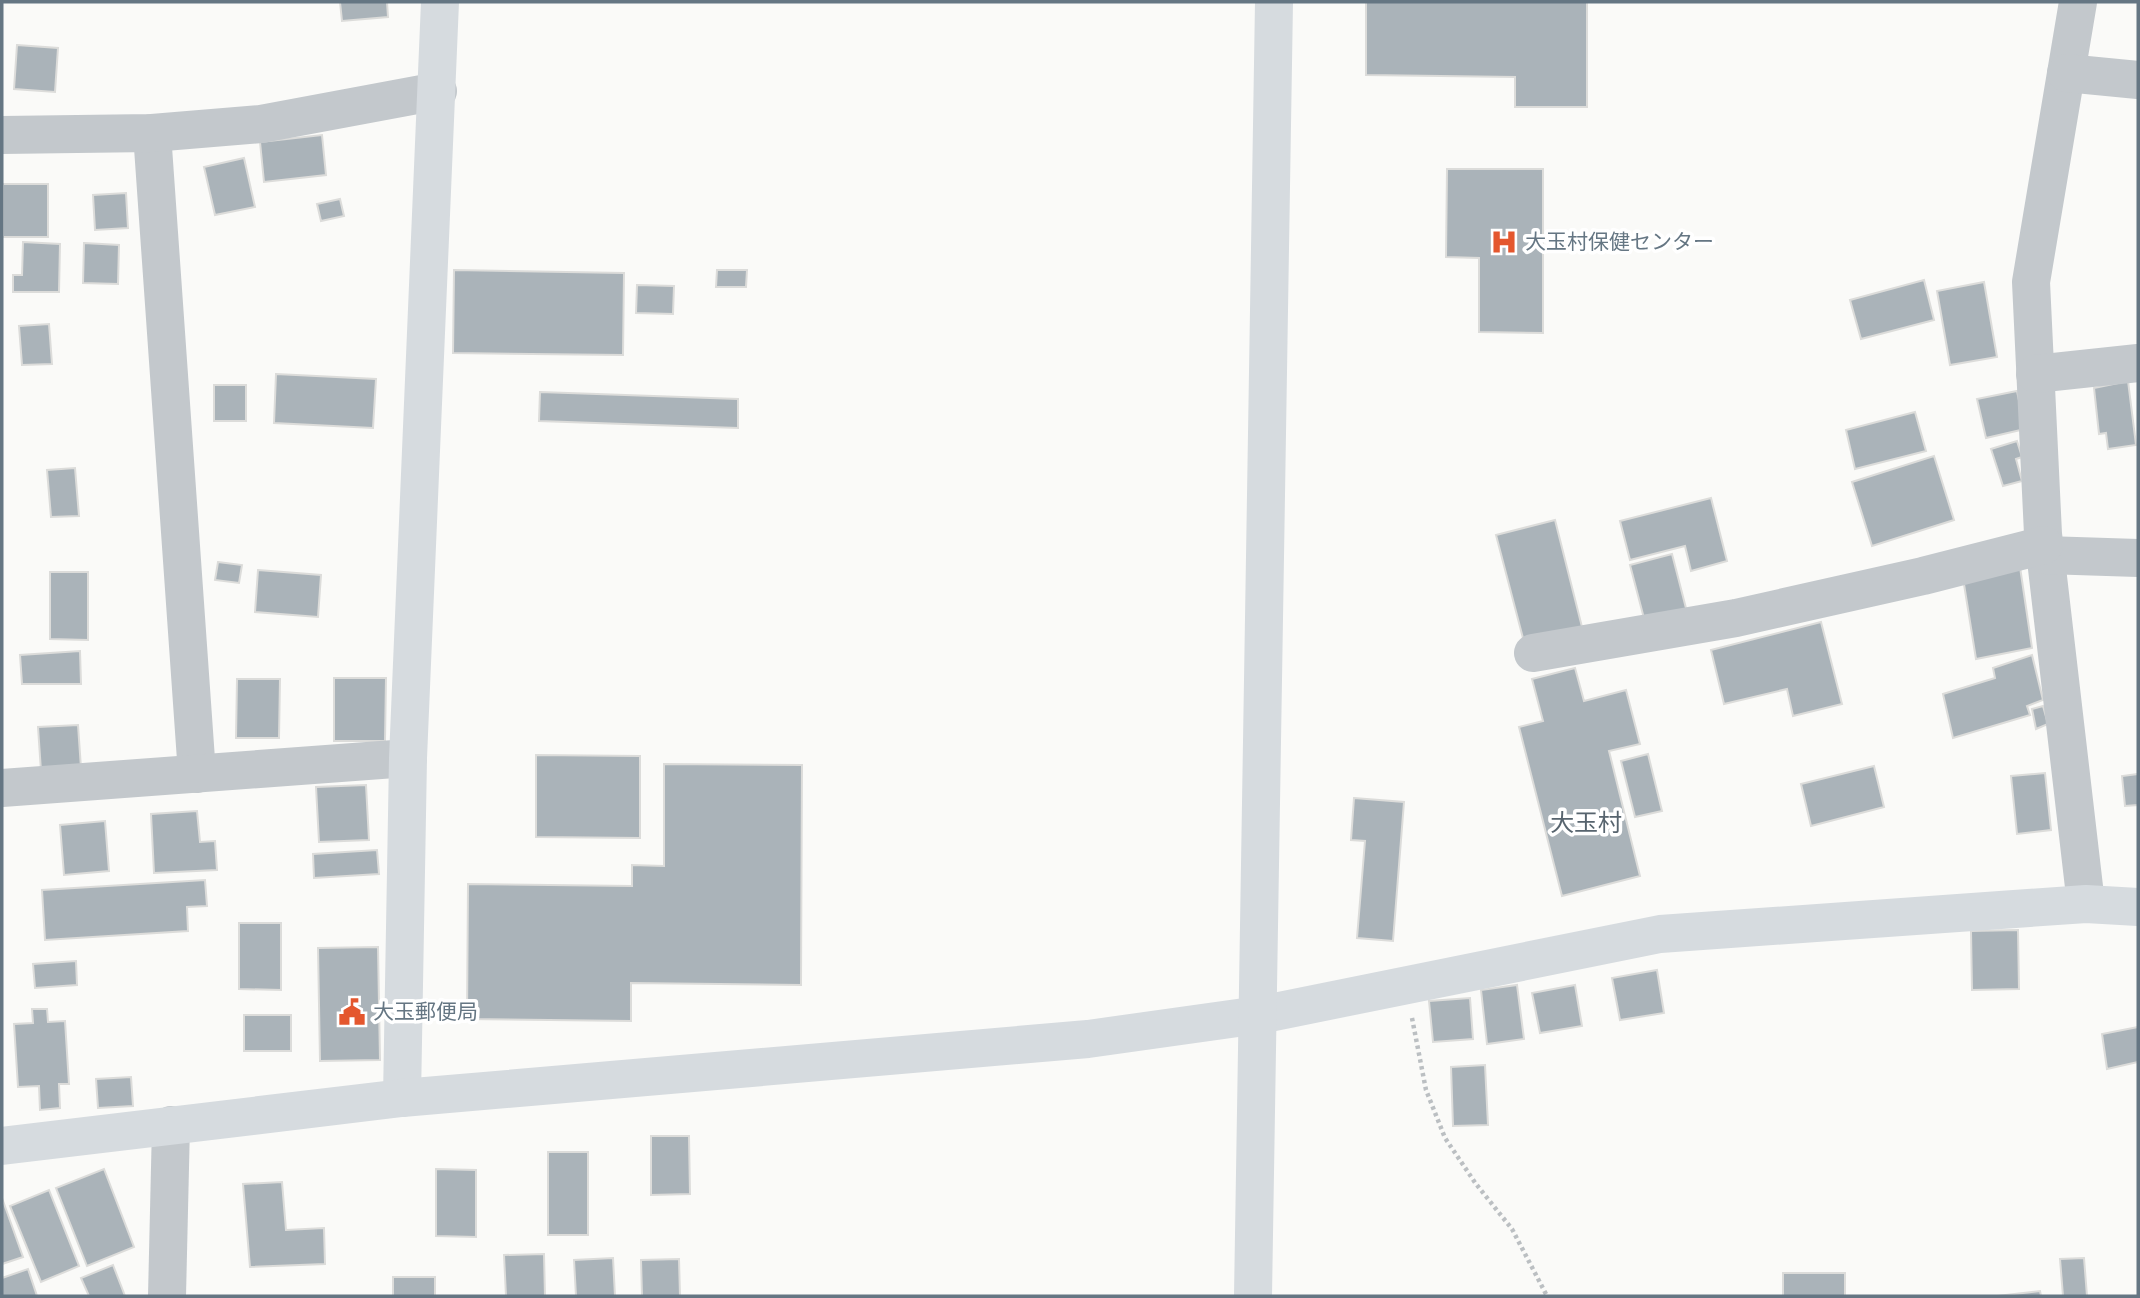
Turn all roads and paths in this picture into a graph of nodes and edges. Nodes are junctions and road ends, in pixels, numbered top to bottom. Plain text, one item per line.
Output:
1 (440, 2) edge
2 (1274, 2) edge
3 (2078, 2) edge
4 (2066, 73) junction
5 (2138, 80) edge
6 (438, 91) junction
7 (152, 133) junction
8 (2, 135) edge
9 (2138, 363) edge
10 (2035, 374) junction
11 (2045, 550) junction
12 (2138, 558) edge
13 (1533, 653) dead end
14 (408, 758) junction
15 (197, 774) junction
16 (2, 789) edge
17 (2086, 904) junction
18 (2138, 907) edge
19 (1406, 987) junction
20 (1259, 1015) junction
21 (402, 1098) junction
22 (171, 1125) junction
23 (2, 1146) edge
24 (167, 1296) edge
25 (1253, 1296) edge
26 (1547, 1296) edge

1 - 6 street
2 - 20 street
3 - 4 street
4 - 5 street
4 - 10 street
6 - 7 street
6 - 14 street
7 - 8 street
7 - 15 street
9 - 10 street
10 - 11 street
11 - 12 street
11 - 13 street
11 - 17 street
14 - 15 street
14 - 21 street
15 - 16 street
17 - 18 street
17 - 19 street
19 - 20 street
19 - 26 path
20 - 21 street
20 - 25 street
21 - 22 street
22 - 23 street
22 - 24 street

